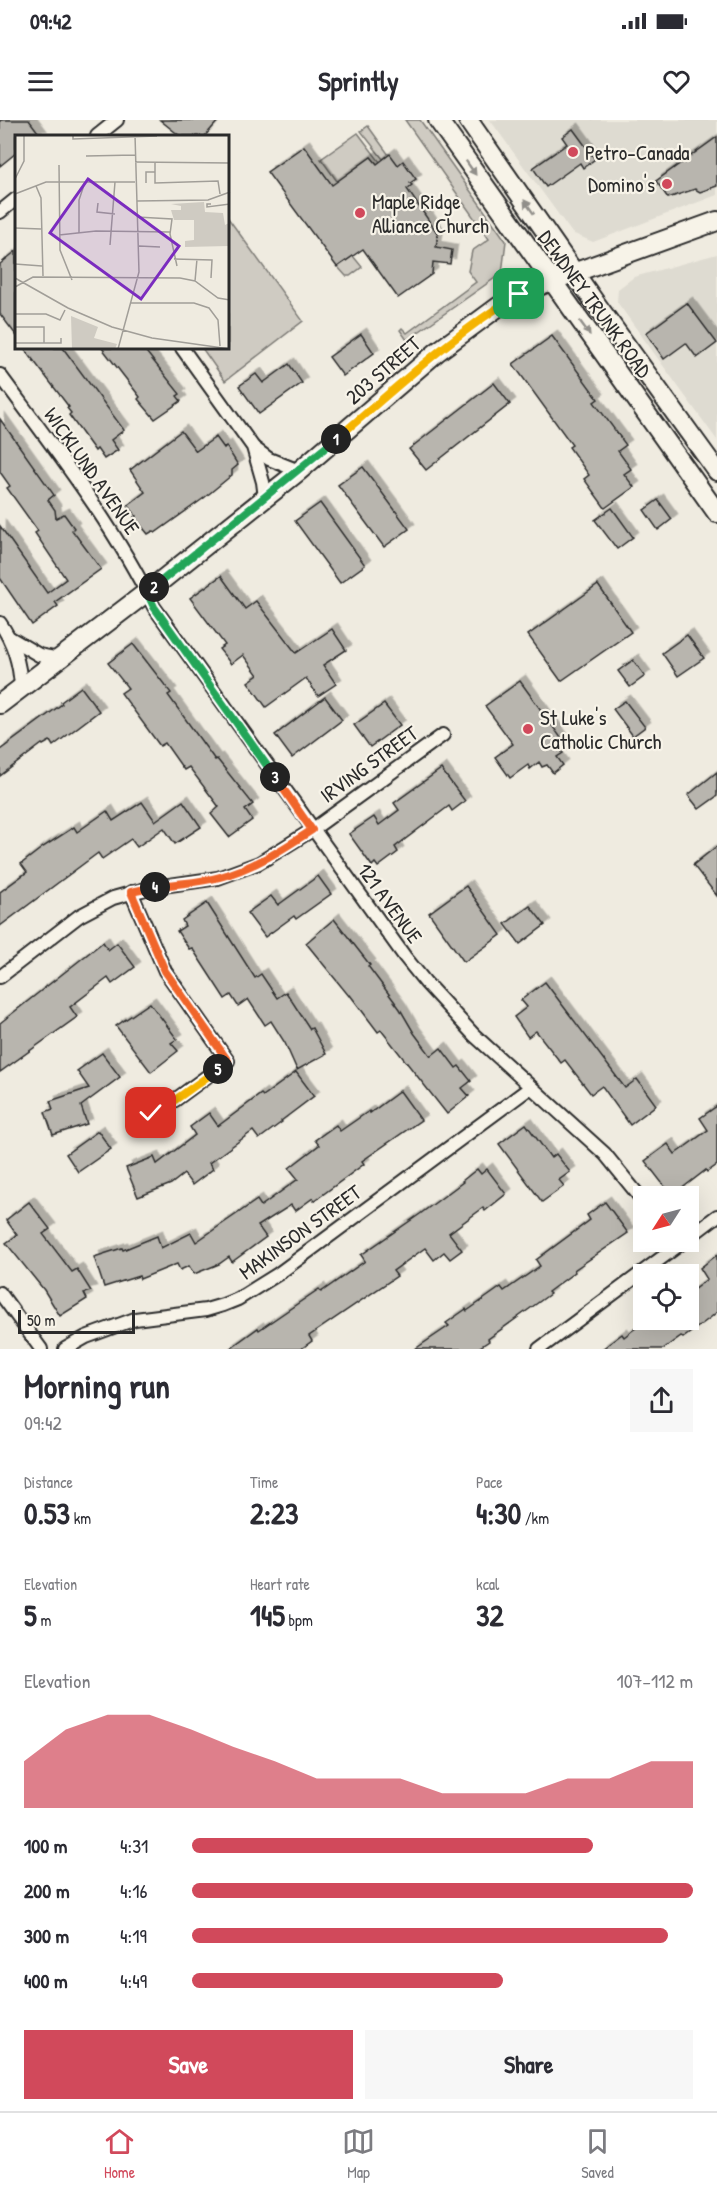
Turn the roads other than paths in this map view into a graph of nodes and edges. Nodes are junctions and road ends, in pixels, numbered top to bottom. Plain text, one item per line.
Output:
1 (117, 120) edge
2 (438, 120) edge
3 (468, 120) edge
4 (98, 135) edge
5 (15, 200) edge
6 (0, 212) edge
7 (717, 221) edge
8 (574, 272) junction
9 (551, 281) junction
10 (183, 350) edge
11 (0, 375) edge
12 (253, 447) junction
13 (298, 471) junction
14 (717, 471) edge
15 (265, 498) junction
16 (717, 513) edge
17 (147, 592) junction
18 (0, 623) edge
19 (10, 638) junction
20 (59, 659) junction
21 (21, 688) junction
22 (0, 704) edge
23 (443, 735) dead end
24 (312, 830) junction
25 (131, 892) junction
26 (0, 977) edge
27 (531, 1087) junction
28 (151, 1113) dead end
29 (633, 1188) edge
30 (717, 1216) edge
31 (699, 1230) edge
32 (666, 1252) edge
33 (0, 1293) edge
34 (41, 1349) edge
35 (65, 1349) edge
36 (539, 1349) edge

1 - 4 street
2 -> 9 main road, DEWDNEY TRUNK ROAD
8 -> 3 main road, DEWDNEY TRUNK ROAD
5 - 6 street
7 - 8 main road, 203 STREET
8 - 9 main road, 203 STREET
8 - 14 main road, DEWDNEY TRUNK ROAD
9 - 13 main road, 203 STREET
9 -> 16 main road, DEWDNEY TRUNK ROAD
10 - 12 street
11 - 17 street, WICKLUND AVENUE
12 - 13 street
12 - 15 street
13 - 15 main road, 203 STREET
15 - 17 main road, 203 STREET
17 - 20 main road, 203 STREET
17 - 24 street, 121 AVENUE
18 - 19 street
19 - 20 street
19 - 21 street
20 - 21 main road, 203 STREET
21 - 22 main road, 203 STREET
23 - 24 street, IRVING STREET
24 - 25 street, IRVING STREET
24 - 27 street, 121 AVENUE
25 - 26 street, IRVING STREET
25 - 28 street
27 - 29 street, 121 AVENUE
27 - 35 street, MAKINSON STREET
30 - 31 street
32 - 36 street
33 - 34 street

